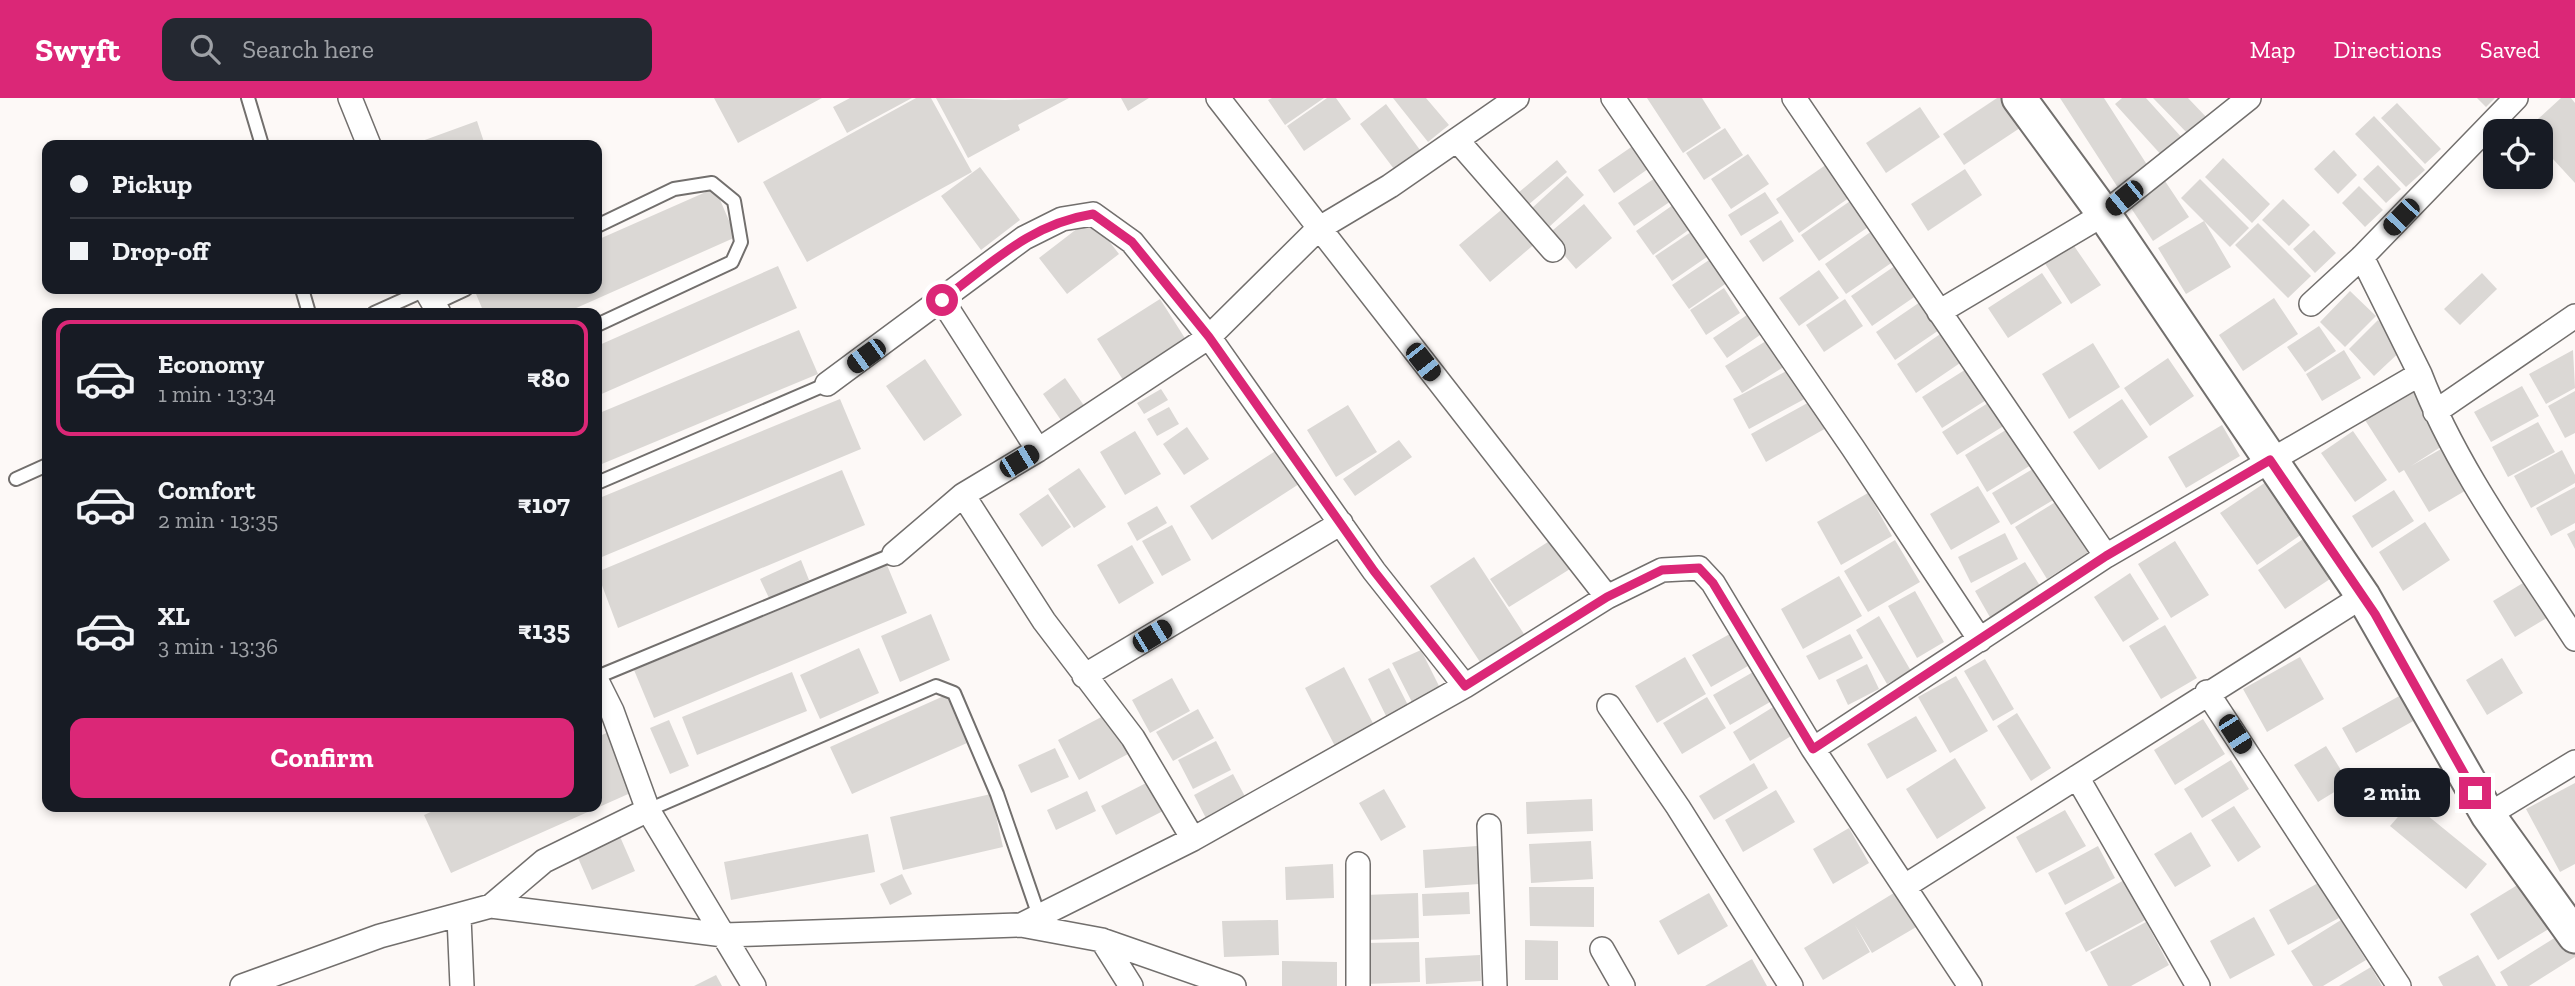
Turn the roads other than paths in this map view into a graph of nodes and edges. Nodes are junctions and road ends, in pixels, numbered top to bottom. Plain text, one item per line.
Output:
1 (248, 98) edge
2 (350, 98) edge
3 (1218, 98) edge
4 (1517, 98) edge
5 (1613, 98) edge
6 (1794, 98) edge
7 (2019, 98) edge
8 (2249, 98) edge
9 (2516, 98) edge
10 (1457, 139) junction
11 (261, 140) edge
12 (367, 140) edge
13 (2104, 214) junction
14 (602, 224) edge
15 (1318, 229) junction
16 (1553, 250) dead end
17 (2362, 257) junction
18 (448, 294) edge
19 (431, 299) edge
20 (942, 300) junction
21 (2311, 304) dead end
22 (394, 308) edge
23 (1940, 312) junction
24 (602, 323) edge
25 (2572, 327) edge
26 (1209, 337) junction
27 (2420, 374) junction
28 (827, 384) joint
29 (2435, 412) junction
30 (1038, 450) junction
31 (2270, 460) junction
32 (42, 467) edge
33 (16, 479) dead end
34 (602, 481) edge
35 (963, 495) junction
36 (1340, 523) junction
37 (894, 554) joint
38 (2106, 556) junction
39 (2363, 596) junction
40 (1607, 597) junction
41 (2575, 639) edge
42 (1980, 640) junction
43 (1083, 676) junction
44 (602, 677) edge
45 (1465, 686) junction
46 (2207, 692) junction
47 (1609, 706) dead end
48 (604, 714) edge
49 (1813, 749) junction
50 (2575, 762) edge
51 (2077, 777) junction
52 (648, 810) junction
53 (2488, 815) junction
54 (1489, 826) dead end
55 (1193, 839) junction
56 (1358, 864) dead end
57 (1905, 886) junction
58 (491, 906) junction
59 (459, 917) junction
60 (1030, 921) junction
61 (724, 935) junction
62 (2575, 936) edge
63 (1102, 940) junction
64 (1602, 949) dead end
65 (257, 984) edge
66 (462, 986) edge
67 (754, 986) edge
68 (1131, 986) edge
69 (1234, 986) edge
70 (1358, 986) edge
71 (1495, 986) edge
72 (1623, 986) edge
73 (1791, 986) edge
74 (1970, 986) edge
75 (2198, 986) edge
76 (2399, 986) edge

1 - 11 lane
2 - 12 street
3 - 15 street
4 - 10 street
5 - 42 street
6 - 23 street
7 - 13 street
8 - 13 street
9 - 17 street
10 - 15 street
10 - 16 street
13 - 23 street
13 - 31 street
14 - 24 lane
15 - 26 street
15 - 40 street
17 - 21 street
17 - 27 street
18 - 19 lane
19 - 22 lane
20 - 26 street
20 - 28 street
20 - 30 street
23 - 38 street
25 - 29 street
26 - 30 street
26 - 36 street
27 - 29 street
27 - 31 street
28 - 34 lane
29 - 41 street
30 - 35 street
31 - 38 street
31 - 39 street
32 - 33 lane
35 - 37 street
35 - 43 street
36 - 43 street
36 - 45 street
37 - 44 lane
38 - 42 street
39 - 46 street
39 - 53 street
40 - 45 street
40 - 49 street
42 - 49 street
43 - 55 street
45 - 55 street
46 - 51 street
46 - 76 street
47 - 73 street
48 - 52 street
49 - 57 street
50 - 53 street
51 - 57 street
51 - 75 street
52 - 58 street
52 - 60 lane
52 - 61 street
53 - 62 street
54 - 71 street
55 - 60 street
56 - 70 street
57 - 74 street
58 - 59 street
58 - 61 street
59 - 65 street
59 - 66 street
60 - 61 street
60 - 63 street
61 - 67 street
63 - 68 street
63 - 69 street
64 - 72 street

